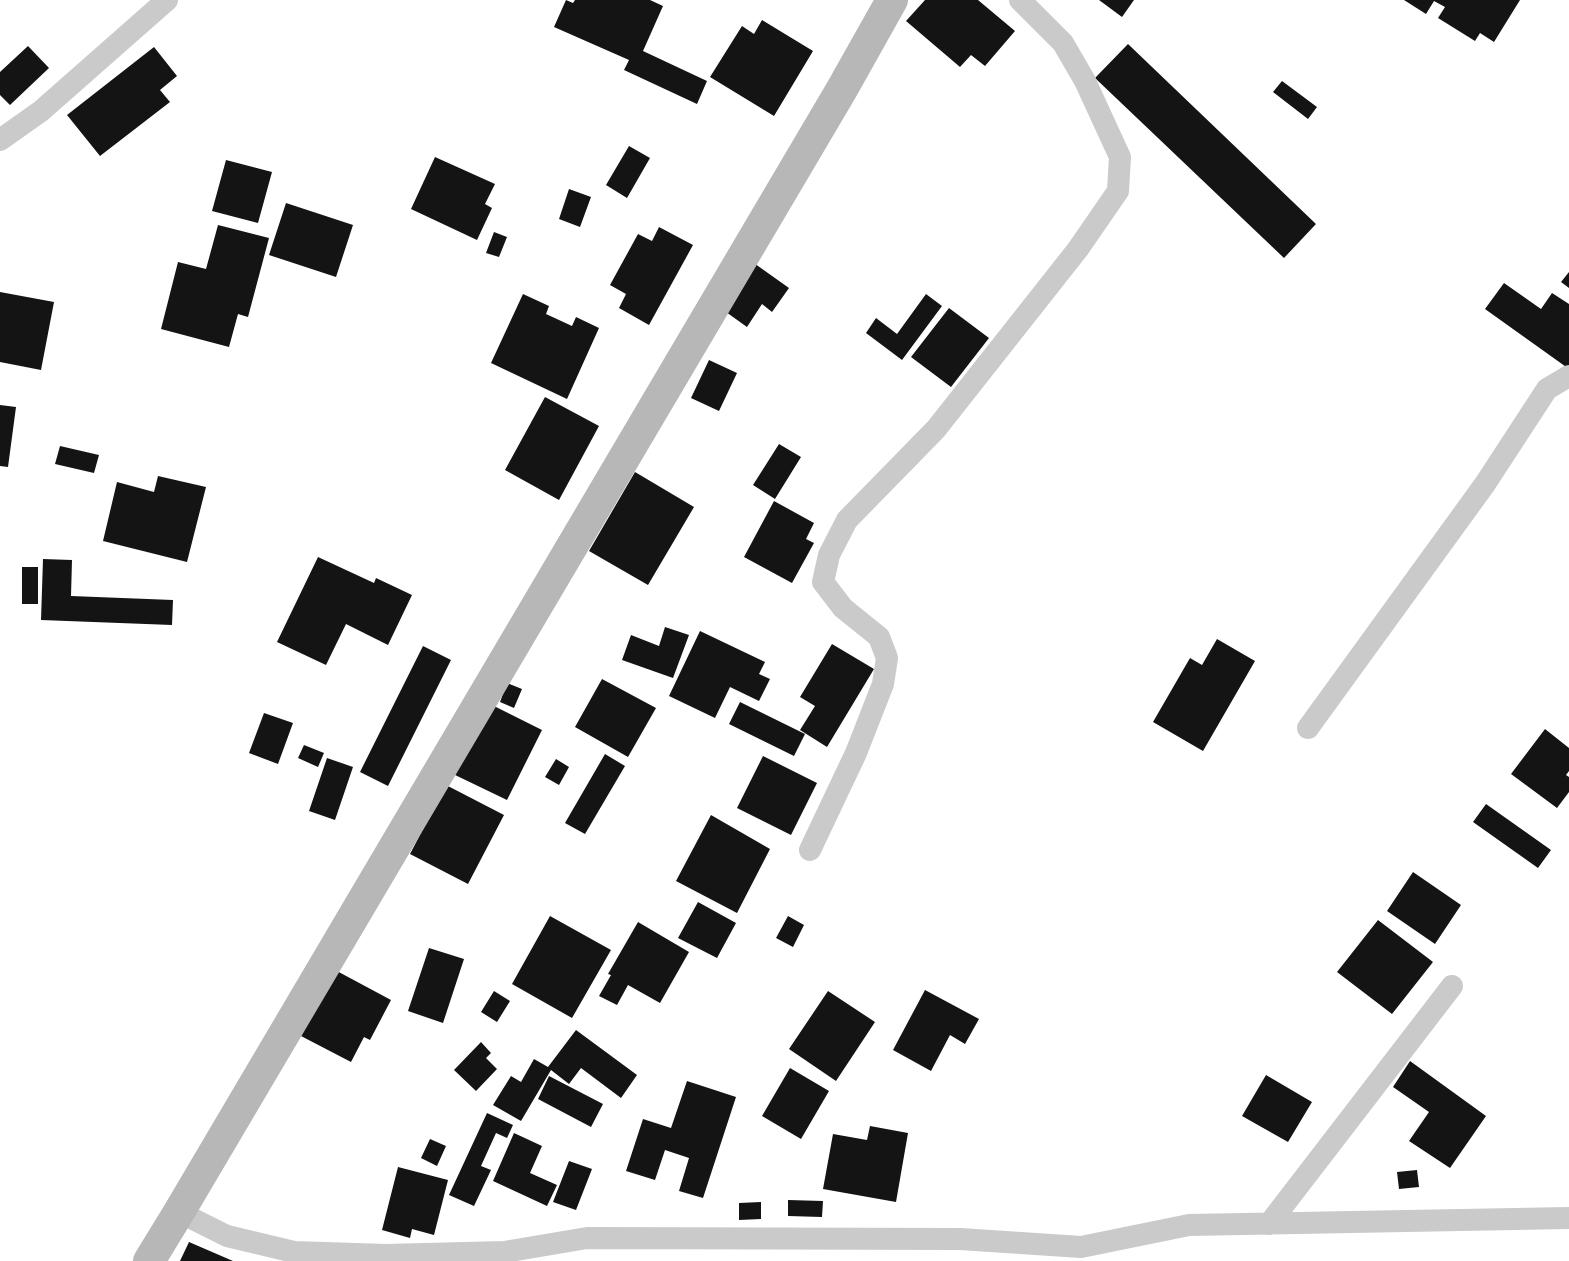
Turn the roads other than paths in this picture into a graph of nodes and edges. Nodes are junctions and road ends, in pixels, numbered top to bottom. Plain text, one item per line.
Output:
1 (167, 0) edge
2 (892, 0) edge
3 (1020, 0) edge
4 (0, 140) edge
5 (1569, 376) edge
6 (1308, 728) dead end
7 (810, 850) dead end
8 (1452, 986) dead end
9 (179, 1212) junction
10 (1569, 1218) edge
11 (1269, 1224) junction
12 (149, 1261) edge

1 - 4 street
2 - 9 main road
3 - 7 street
5 - 6 street
8 - 11 street
9 - 11 street
9 - 12 main road
10 - 11 street

